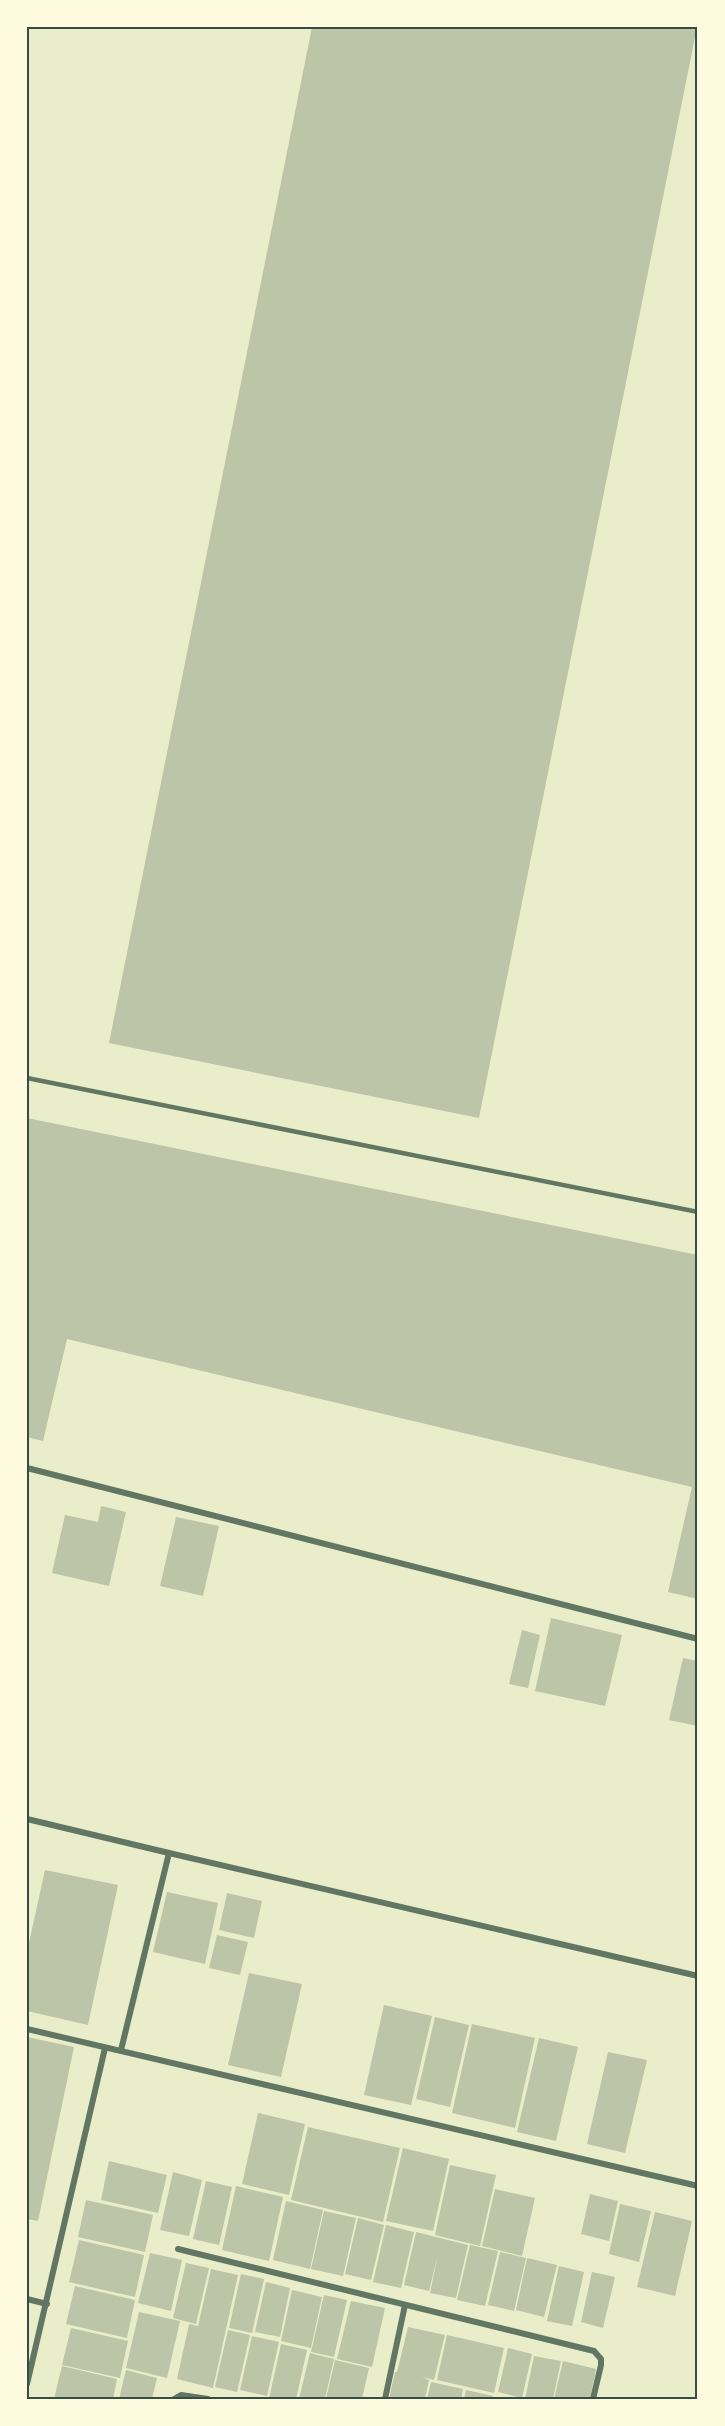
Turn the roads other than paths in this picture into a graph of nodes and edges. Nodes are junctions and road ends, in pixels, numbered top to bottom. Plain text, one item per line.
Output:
1 (27, 1078) edge
2 (698, 1212) edge
3 (27, 1468) edge
4 (698, 1639) edge
5 (27, 1820) edge
6 (169, 1853) junction
7 (698, 1976) edge
8 (27, 2029) edge
9 (105, 2048) junction
10 (121, 2050) junction
11 (698, 2186) edge
12 (178, 2249) dead end
13 (27, 2299) edge
14 (47, 2304) junction
15 (405, 2306) junction
16 (27, 2384) edge
17 (174, 2399) edge
18 (208, 2399) edge
19 (385, 2399) edge
20 (593, 2399) edge

1 - 2 lane
3 - 4 street
5 - 6 street
6 - 7 street
6 - 10 street
8 - 9 street
9 - 10 street
9 - 14 street
10 - 11 street
12 - 15 street
13 - 14 street
14 - 16 street
15 - 19 street
15 - 20 street
17 - 18 street

